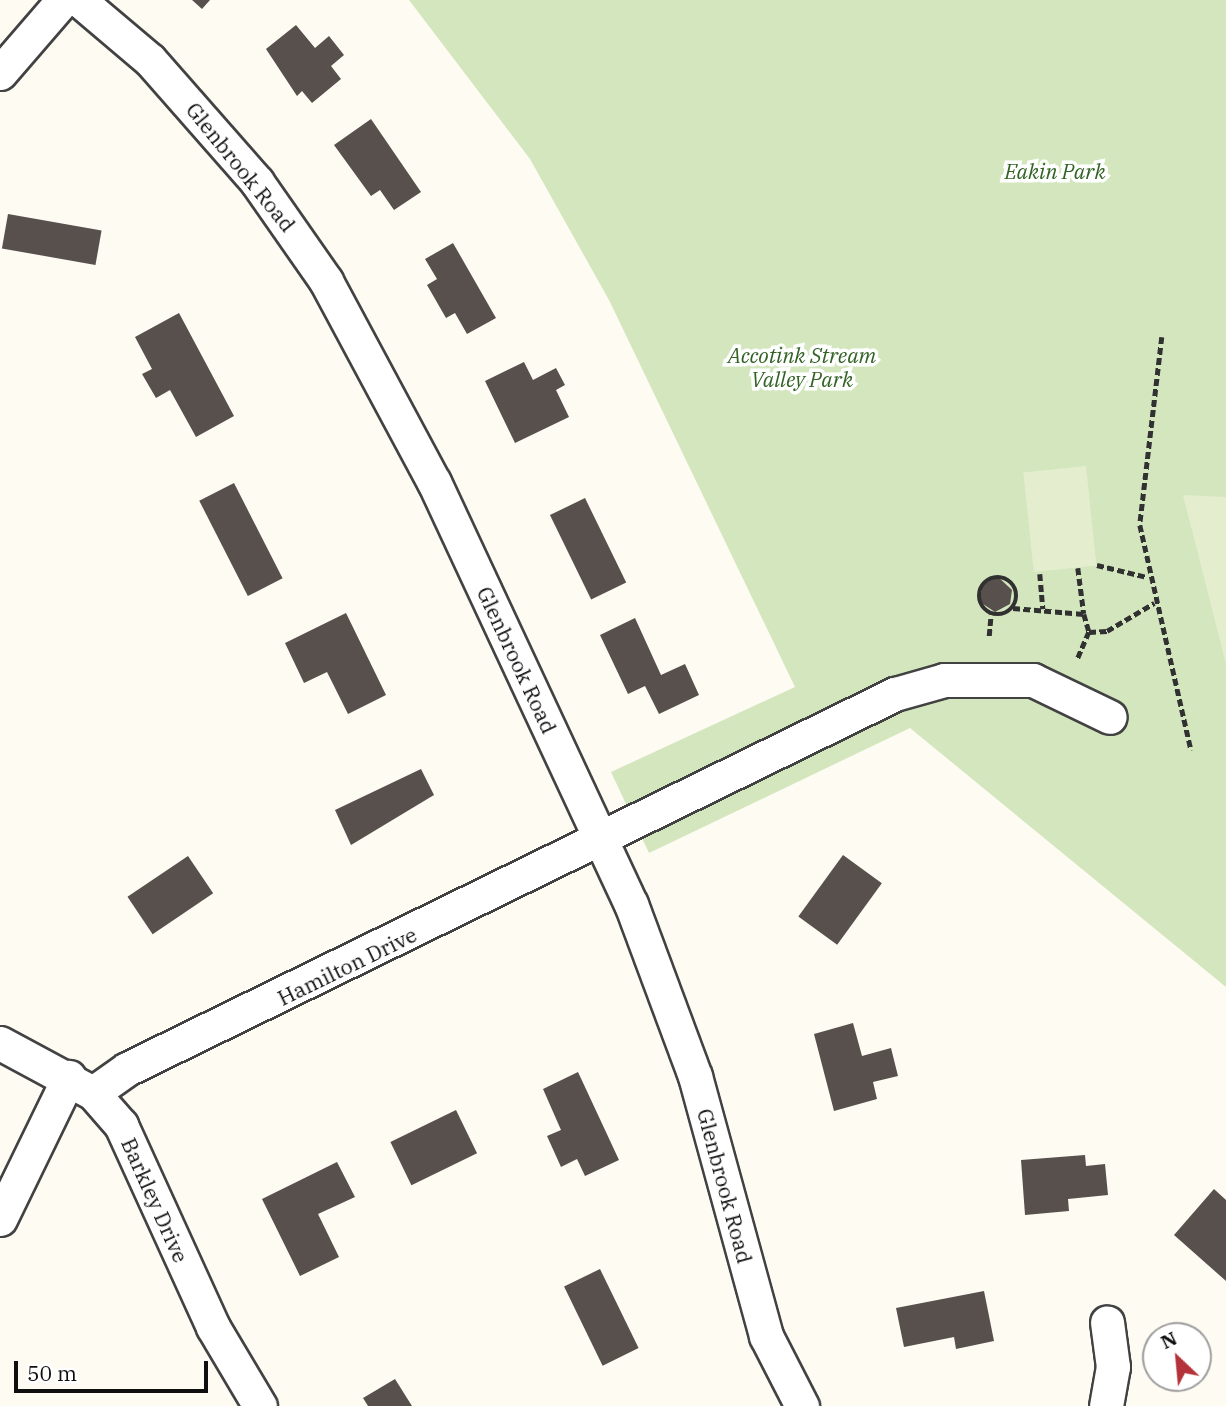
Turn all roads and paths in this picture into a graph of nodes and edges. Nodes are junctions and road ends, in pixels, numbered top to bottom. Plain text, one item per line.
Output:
1 (62, 0) edge
2 (79, 0) edge
3 (0, 73) edge
4 (1163, 337) dead end
5 (1097, 565) dead end
6 (1078, 568) dead end
7 (1040, 574) dead end
8 (1147, 577) junction
9 (1154, 603) junction
10 (1013, 608) junction
11 (1042, 608) junction
12 (991, 614) junction
13 (1084, 614) junction
14 (1090, 632) junction
15 (989, 636) dead end
16 (1077, 660) dead end
17 (1110, 717) dead end
18 (1191, 750) dead end
19 (600, 838) junction
20 (0, 1043) edge
21 (81, 1085) junction
22 (0, 1219) edge
23 (1107, 1322) dead end
24 (260, 1406) edge
25 (802, 1406) edge
26 (1106, 1406) edge

1 - 3 street
2 - 19 street, Glenbrook Road
4 - 8 path
5 - 8 path
6 - 13 path
7 - 11 path
8 - 9 path
9 - 14 path
9 - 18 path
10 - 11 path
10 - 12 path
10 - 12 path
11 - 13 path
12 - 15 path
13 - 14 path
14 - 16 path
17 - 19 street, Hamilton Drive
19 - 21 street, Hamilton Drive
19 - 25 street, Glenbrook Road
20 - 21 street, Barkley Drive
21 - 22 street, Hamilton Drive
21 - 24 street, Barkley Drive
23 - 26 street

